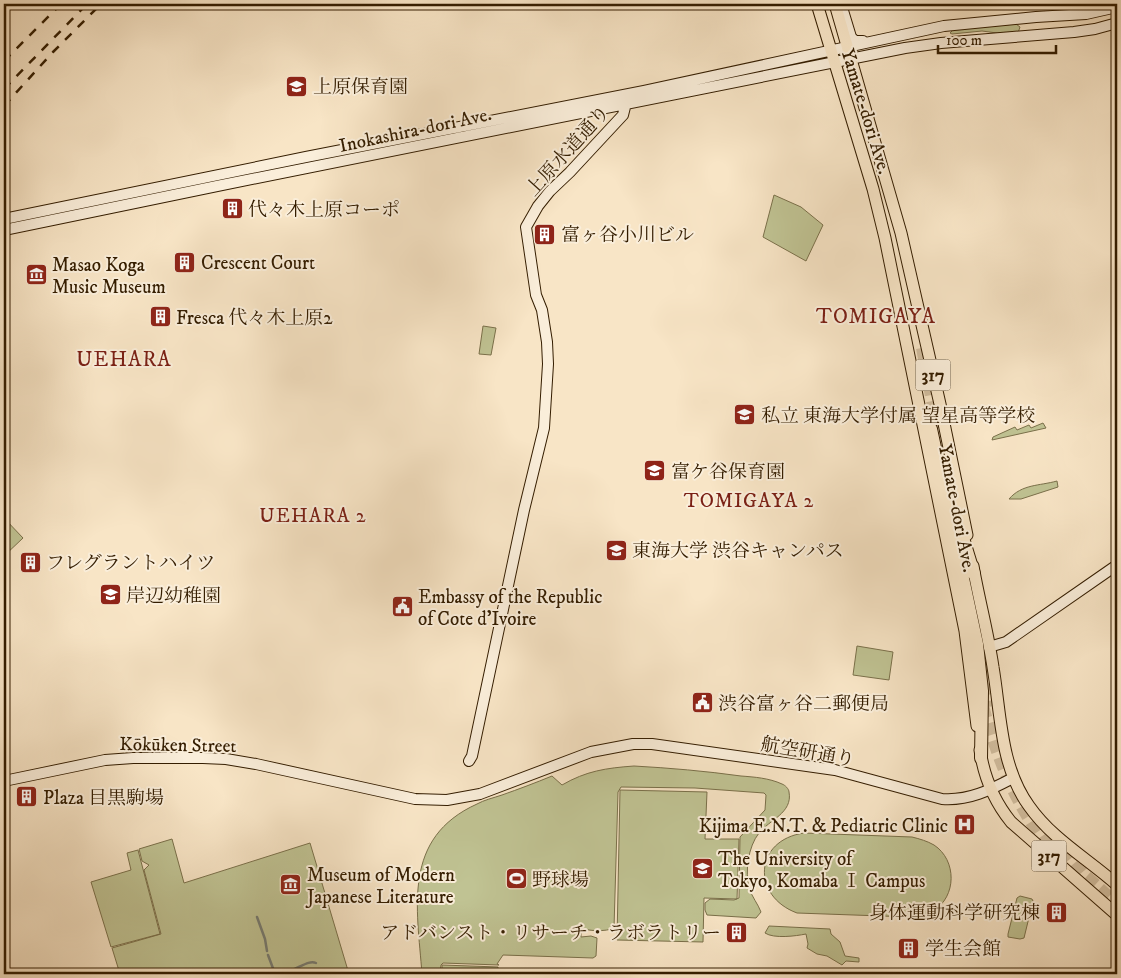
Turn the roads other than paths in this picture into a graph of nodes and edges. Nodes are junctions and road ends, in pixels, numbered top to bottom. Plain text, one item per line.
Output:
1 (817, 4) edge
2 (829, 4) edge
3 (835, 4) edge
4 (841, 4) edge
5 (1117, 7) edge
6 (820, 16) junction
7 (1117, 24) edge
8 (898, 36) junction
9 (848, 47) junction
10 (830, 50) junction
11 (851, 59) junction
12 (834, 62) junction
13 (624, 99) junction
14 (4, 219) edge
15 (4, 230) edge
16 (922, 328) junction
17 (916, 383) junction
18 (1117, 565) edge
19 (974, 574) junction
20 (989, 647) junction
21 (981, 758) junction
22 (469, 761) dead end
23 (1013, 778) junction
24 (4, 781) edge
25 (991, 789) junction
26 (1116, 884) edge
27 (1116, 914) edge

1 - 6 main road, Yamate-dori Ave. / 317
2 - 6 main road
3 - 9 main road, Yamate-dori Ave. / 317
4 - 8 main road
5 - 8 main road
6 - 10 main road, Yamate-dori Ave. / 317
7 - 11 main road, Inokashira-dori Ave.
8 - 9 main road, Inokashira-dori Ave.
9 - 10 main road, Inokashira-dori Ave.
9 - 11 main road, Yamate-dori Ave. / 317
10 - 12 main road, Yamate-dori Ave. / 317
10 - 13 main road, Inokashira-dori Ave.
11 - 12 main road, Inokashira-dori Ave.
11 - 16 main road, Yamate-dori Ave. / 317
12 - 13 main road, Inokashira-dori Ave.
12 - 17 main road, Yamate-dori Ave. / 317
13 - 14 main road, Inokashira-dori Ave.
13 - 15 main road, Inokashira-dori Ave.
13 - 22 main road, 上原水道通り
16 - 17 main road
16 - 19 main road, Yamate-dori Ave. / 317
17 - 21 main road, Yamate-dori Ave. / 317
18 - 20 main road
19 - 20 main road, Yamate-dori Ave. / 317
19 - 21 highway
20 - 23 main road, Yamate-dori Ave. / 317
21 - 25 main road, Yamate-dori Ave. / 317
23 - 25 main road, 航空研通り
23 - 26 main road, Yamate-dori Ave. / 317
24 - 25 main road, 航空研通り
25 - 27 main road, Yamate-dori Ave. / 317

